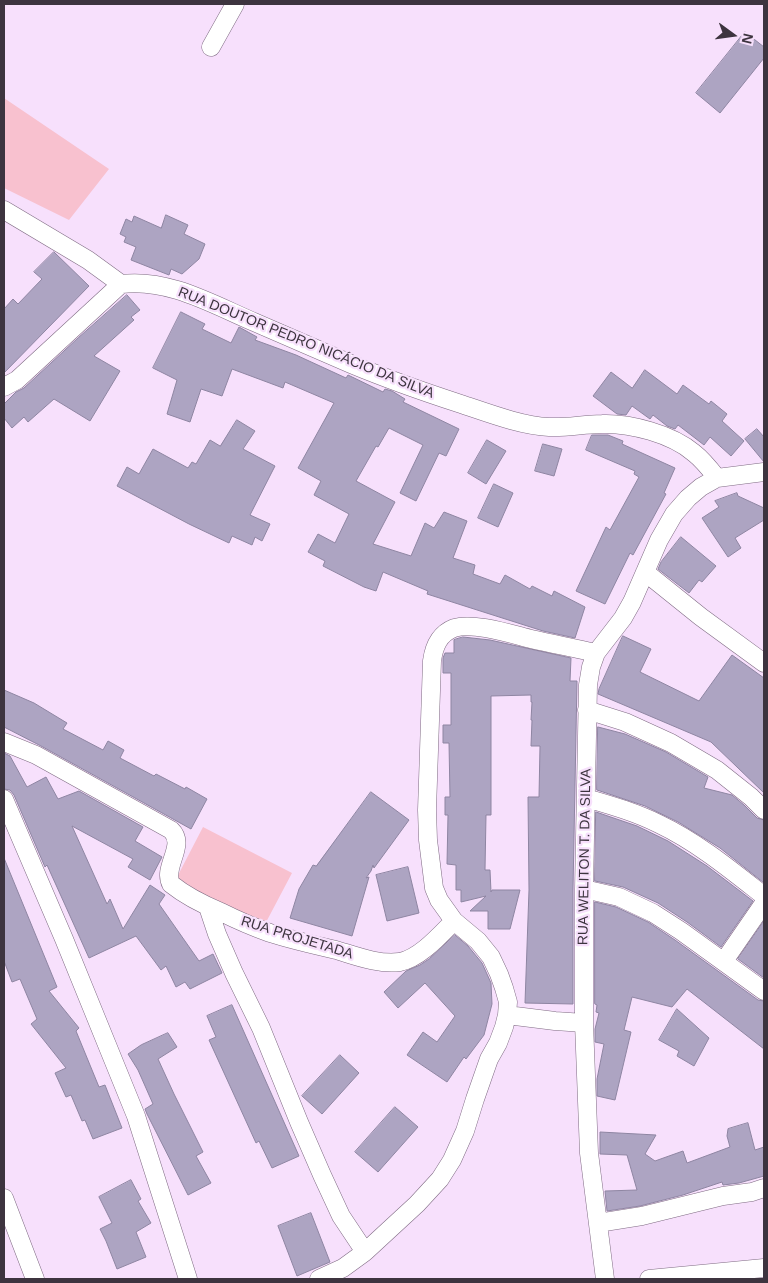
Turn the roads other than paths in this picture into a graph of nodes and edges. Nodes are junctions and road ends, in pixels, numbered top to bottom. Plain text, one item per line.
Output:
1 (235, 4) edge
2 (211, 47) dead end
3 (4, 210) edge
4 (121, 284) junction
5 (4, 387) edge
6 (764, 472) edge
7 (717, 478) junction
8 (645, 572) junction
9 (596, 653) junction
10 (764, 663) edge
11 (587, 710) junction
12 (4, 742) edge
13 (586, 798) junction
14 (4, 799) edge
15 (764, 810) edge
16 (584, 889) junction
17 (764, 896) edge
18 (764, 903) edge
19 (208, 907) junction
20 (454, 921) junction
21 (724, 961) junction
22 (764, 991) edge
23 (507, 1015) junction
24 (584, 1023) junction
25 (764, 1188) edge
26 (4, 1198) edge
27 (598, 1223) junction
28 (365, 1252) junction
29 (764, 1268) edge
30 (34, 1279) edge
31 (188, 1279) edge
32 (319, 1279) edge
33 (605, 1279) edge
34 (649, 1279) edge

1 - 2 street
3 - 4 street
4 - 5 street
4 - 7 street, RUA DOUTOR PEDRO NICÁCIO DA SILVA
6 - 7 street
7 - 8 street, RUA WELITON T. DA SILVA
8 - 9 street, RUA WELITON T. DA SILVA
8 - 10 street
9 - 11 street, RUA WELITON T. DA SILVA
9 - 20 street
11 - 13 street, RUA WELITON T. DA SILVA
11 - 15 street
12 - 19 street, RUA PROJETADA
13 - 16 street, RUA WELITON T. DA SILVA
13 - 17 street
14 - 31 street
16 - 21 street
16 - 24 street, RUA WELITON T. DA SILVA
18 - 21 street
19 - 20 street, RUA PROJETADA
19 - 28 street
20 - 23 street
21 - 22 street
23 - 24 street
23 - 28 street
24 - 27 street, RUA WELITON T. DA SILVA
25 - 27 street
26 - 30 street
27 - 33 street, RUA WELITON T. DA SILVA
28 - 32 street
29 - 34 street

